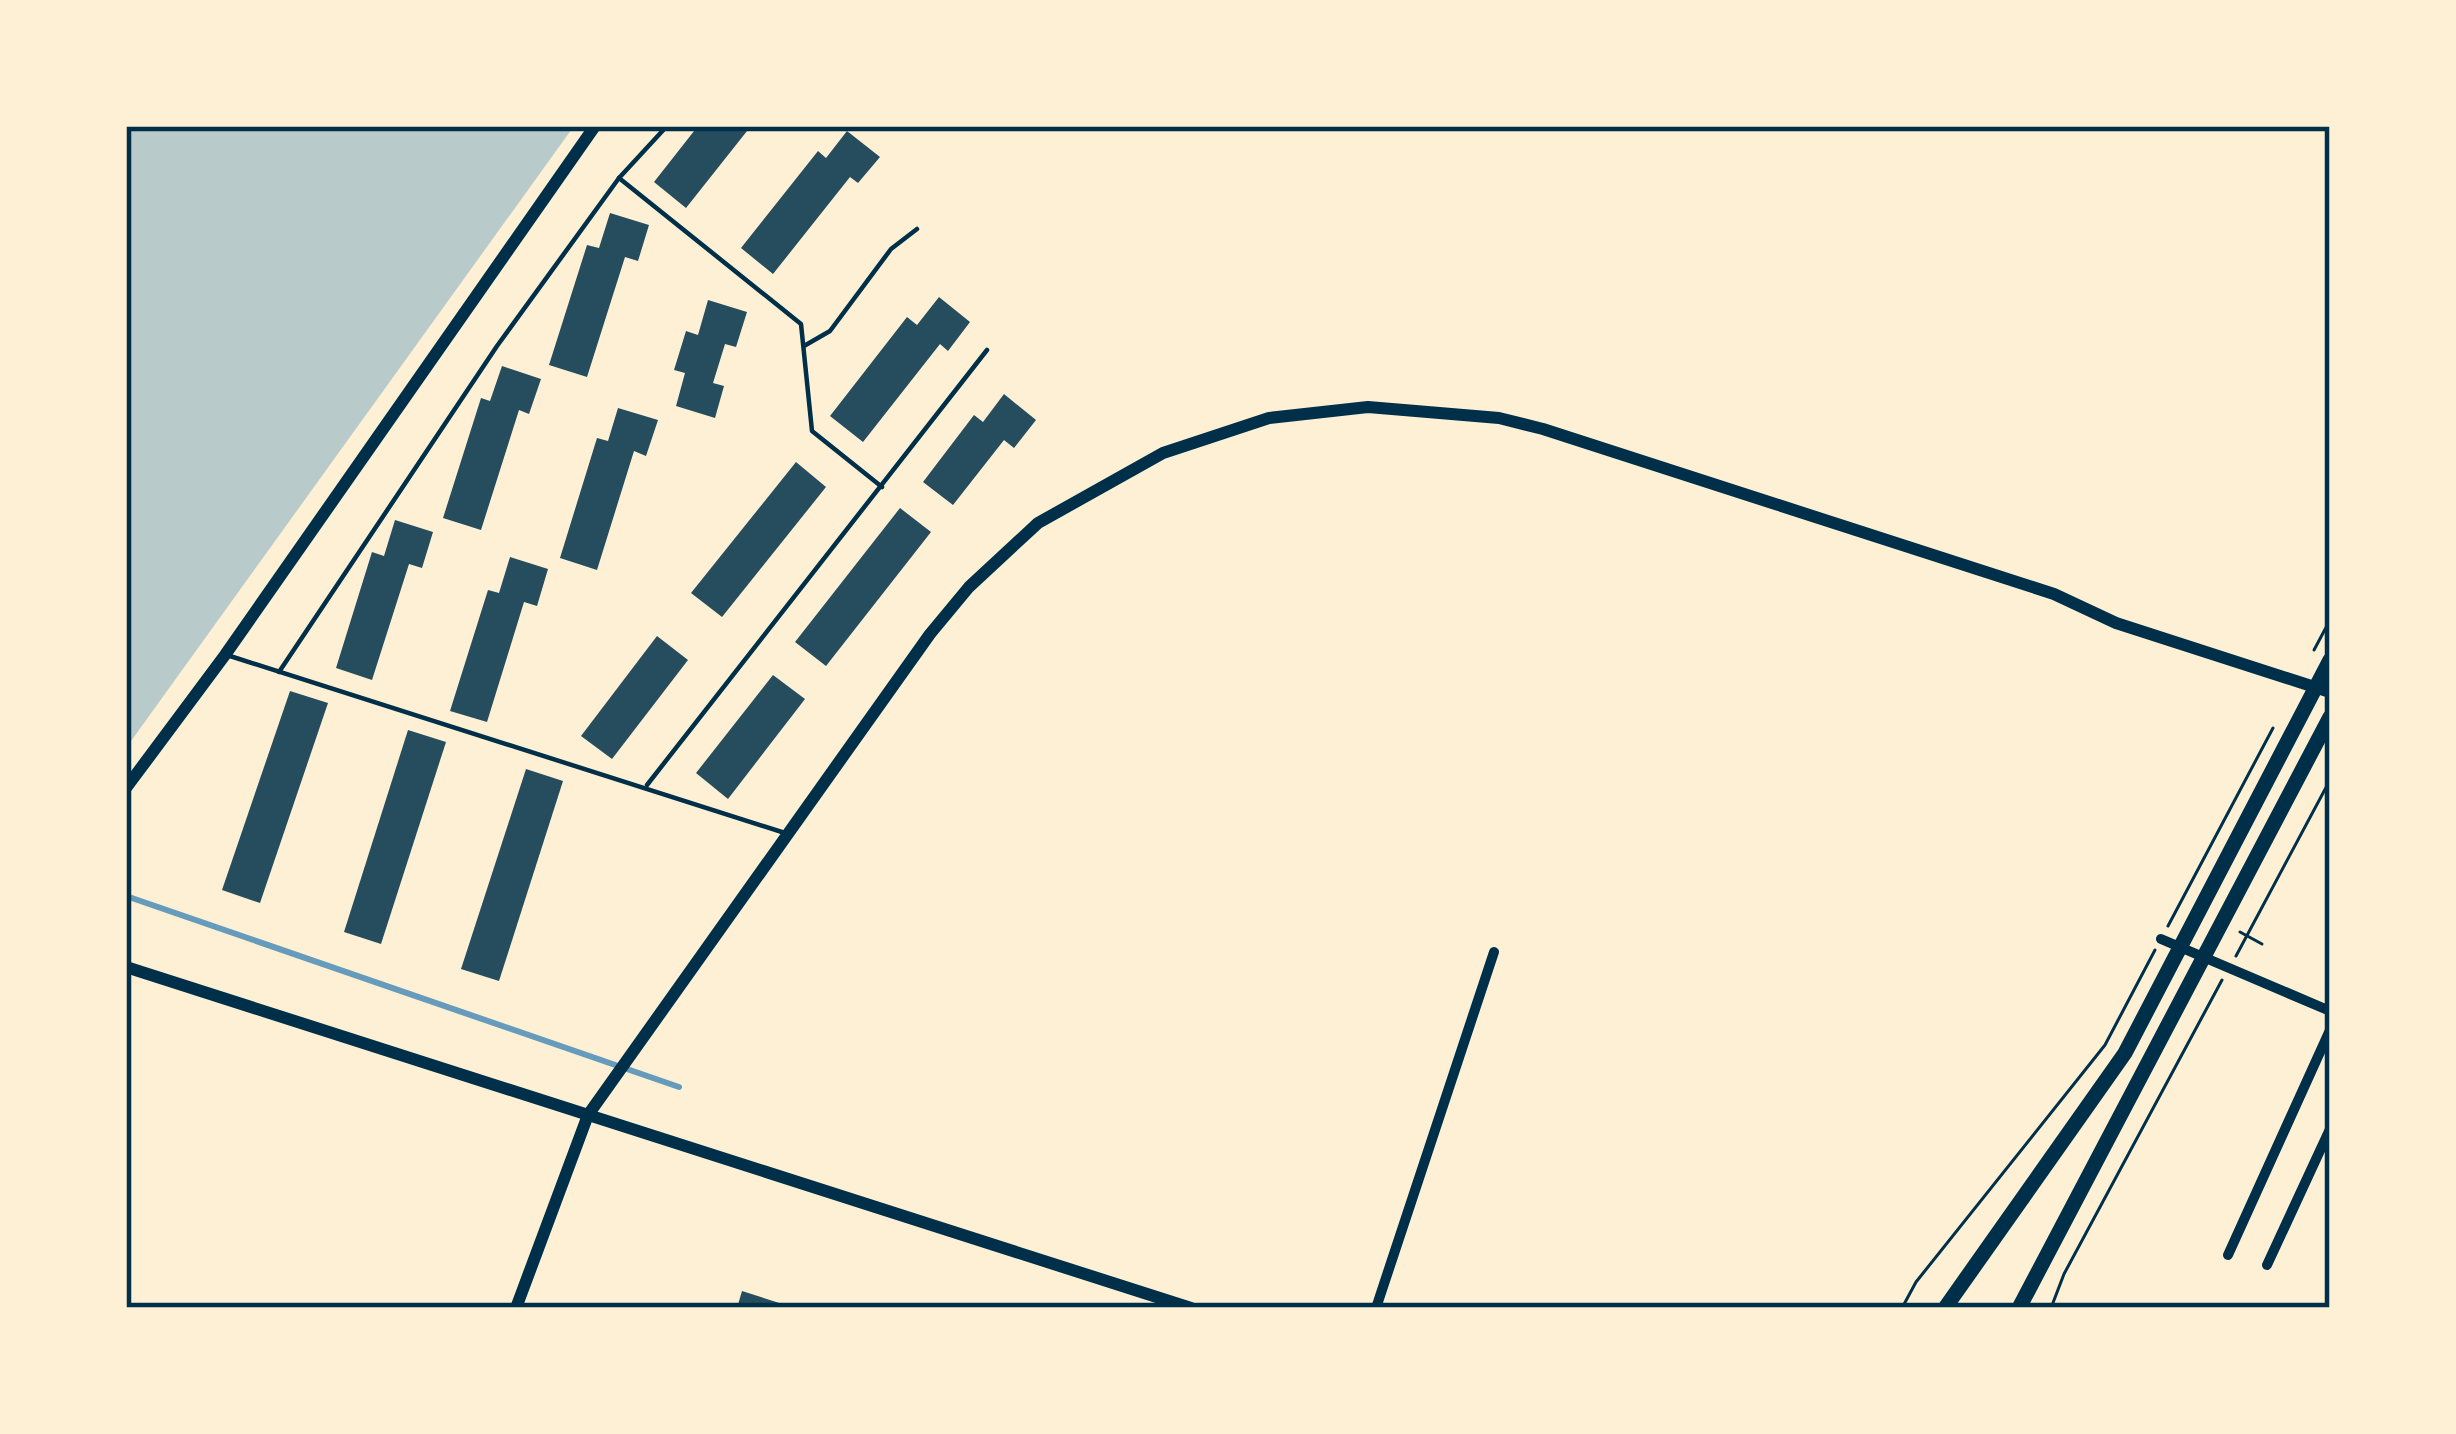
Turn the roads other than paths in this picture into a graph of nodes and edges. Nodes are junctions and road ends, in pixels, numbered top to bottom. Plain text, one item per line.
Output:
1 (595, 126) edge
2 (667, 126) edge
3 (619, 178) junction
4 (917, 229) dead end
5 (804, 346) junction
6 (988, 350) dead end
7 (882, 487) junction
8 (225, 655) junction
9 (2330, 659) edge
10 (279, 672) junction
11 (2323, 690) edge
12 (2330, 717) edge
13 (646, 787) junction
14 (126, 788) edge
15 (788, 834) junction
16 (2161, 939) road end
17 (2180, 947) junction
18 (1494, 952) dead end
19 (2205, 958) junction
20 (126, 967) edge
21 (2330, 1011) edge
22 (2330, 1030) edge
23 (588, 1115) junction
24 (2330, 1129) edge
25 (2228, 1255) dead end
26 (2267, 1265) dead end
27 (516, 1308) edge
28 (1191, 1308) edge
29 (1376, 1308) edge
30 (1945, 1308) edge
31 (2019, 1308) edge

1 - 8 street
2 - 3 lane
3 - 5 lane
3 - 10 lane
4 - 5 lane
5 - 7 lane
6 - 7 lane
7 - 13 lane
8 - 10 lane
8 - 14 street
9 - 11 main road
10 - 13 lane
11 - 15 street
11 - 17 main road
12 - 19 main road
13 - 15 lane
15 - 23 street
16 - 17 street
17 - 19 street
17 - 30 main road
18 - 29 street
19 - 21 street
19 - 31 main road
20 - 23 street
22 - 25 street
23 - 27 street
23 - 28 street
24 - 26 street

